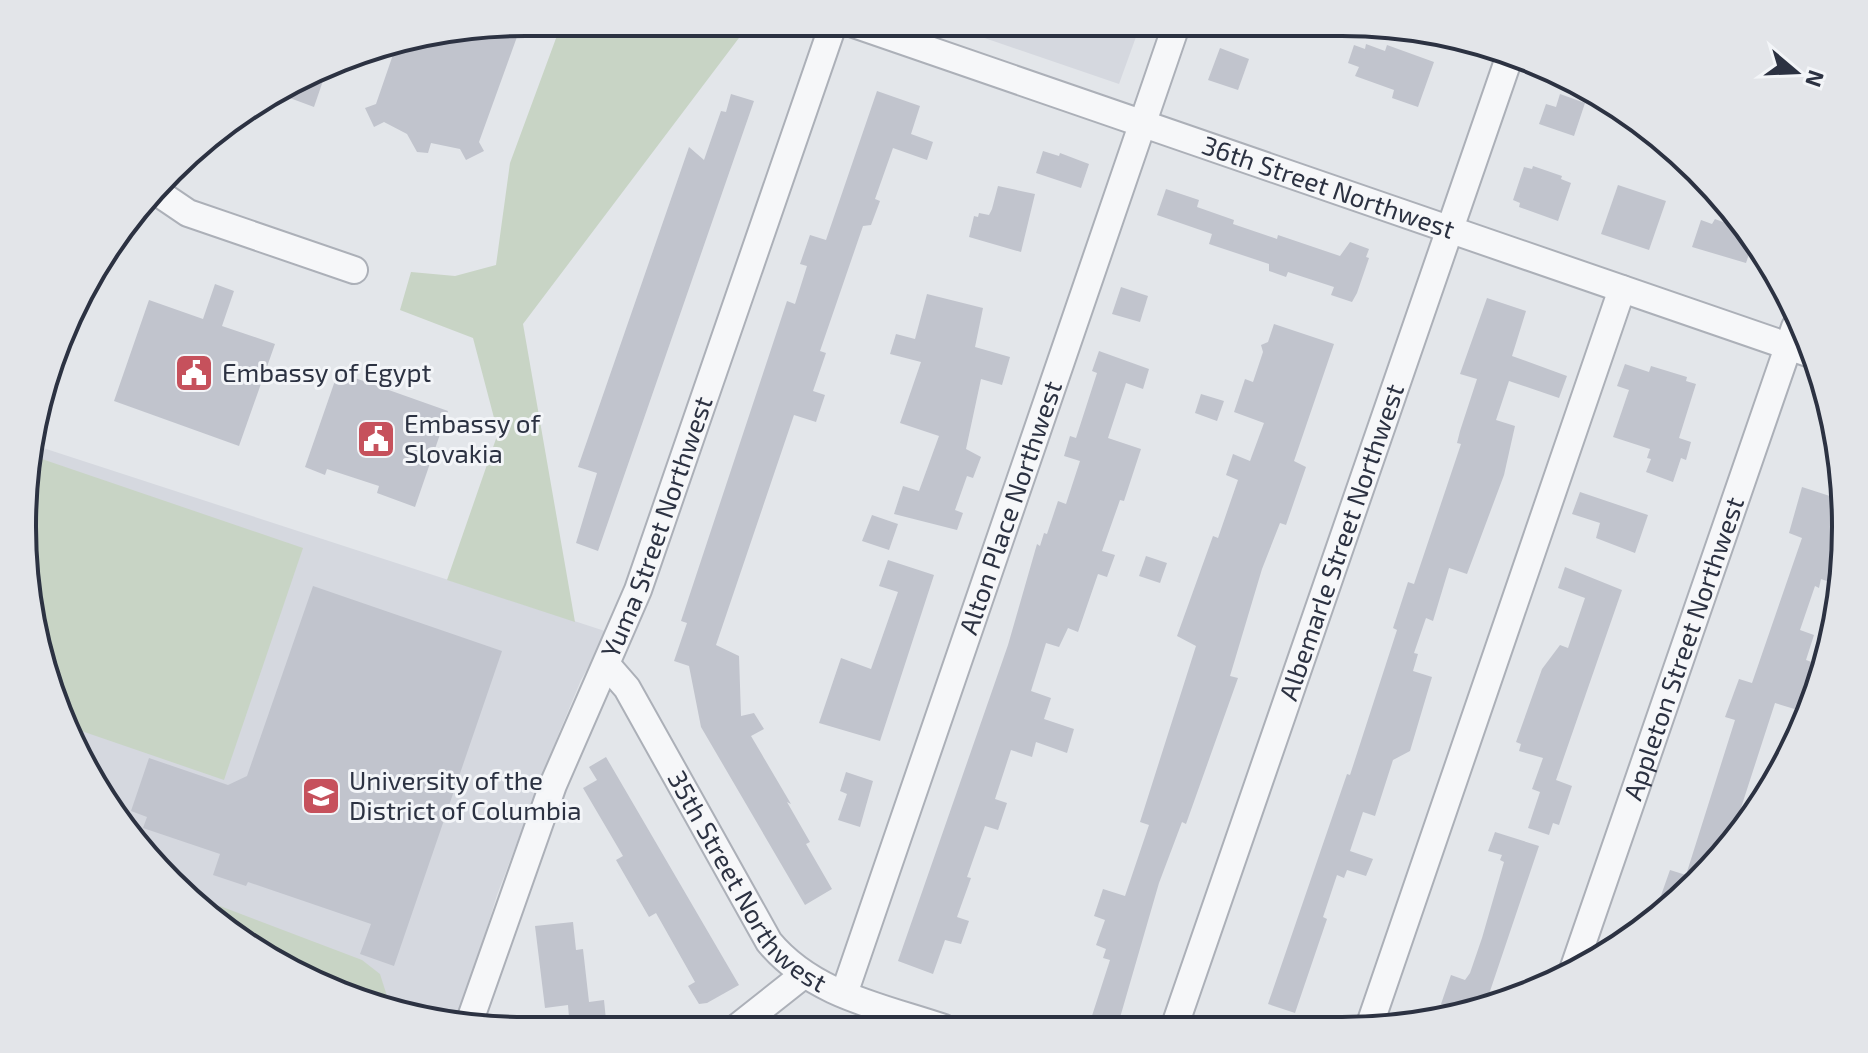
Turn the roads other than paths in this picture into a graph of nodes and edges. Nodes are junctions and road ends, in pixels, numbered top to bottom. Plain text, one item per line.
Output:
1 (829, 36) edge
2 (888, 36) edge
3 (1172, 36) edge
4 (1507, 65) edge
5 (1142, 124) junction
6 (164, 197) edge
7 (1450, 230) junction
8 (354, 270) dead end
9 (1622, 289) junction
10 (1796, 342) edge
11 (1797, 343) edge
12 (607, 665) junction
13 (1578, 956) edge
14 (802, 976) junction
15 (844, 994) junction
16 (472, 1014) edge
17 (1373, 1016) edge
18 (750, 1017) edge
19 (912, 1017) edge
20 (1178, 1017) edge

1 - 12 street, Yuma Street Northwest
2 - 5 street, 36th Street Northwest
3 - 5 street, Alton Place Northwest
4 - 7 street, Albemarle Street Northwest
5 - 7 street, 36th Street Northwest
5 - 15 street, Alton Place Northwest
6 - 8 street
7 - 9 street, 36th Street Northwest
7 - 20 street, Albemarle Street Northwest
9 - 10 street, 36th Street Northwest
9 - 17 street
11 - 13 street, Appleton Street Northwest
12 - 14 street, 35th Street Northwest
12 - 16 street, Yuma Street Northwest
14 - 15 street, 35th Street Northwest
14 - 18 street
15 - 19 street, 35th Street Northwest

